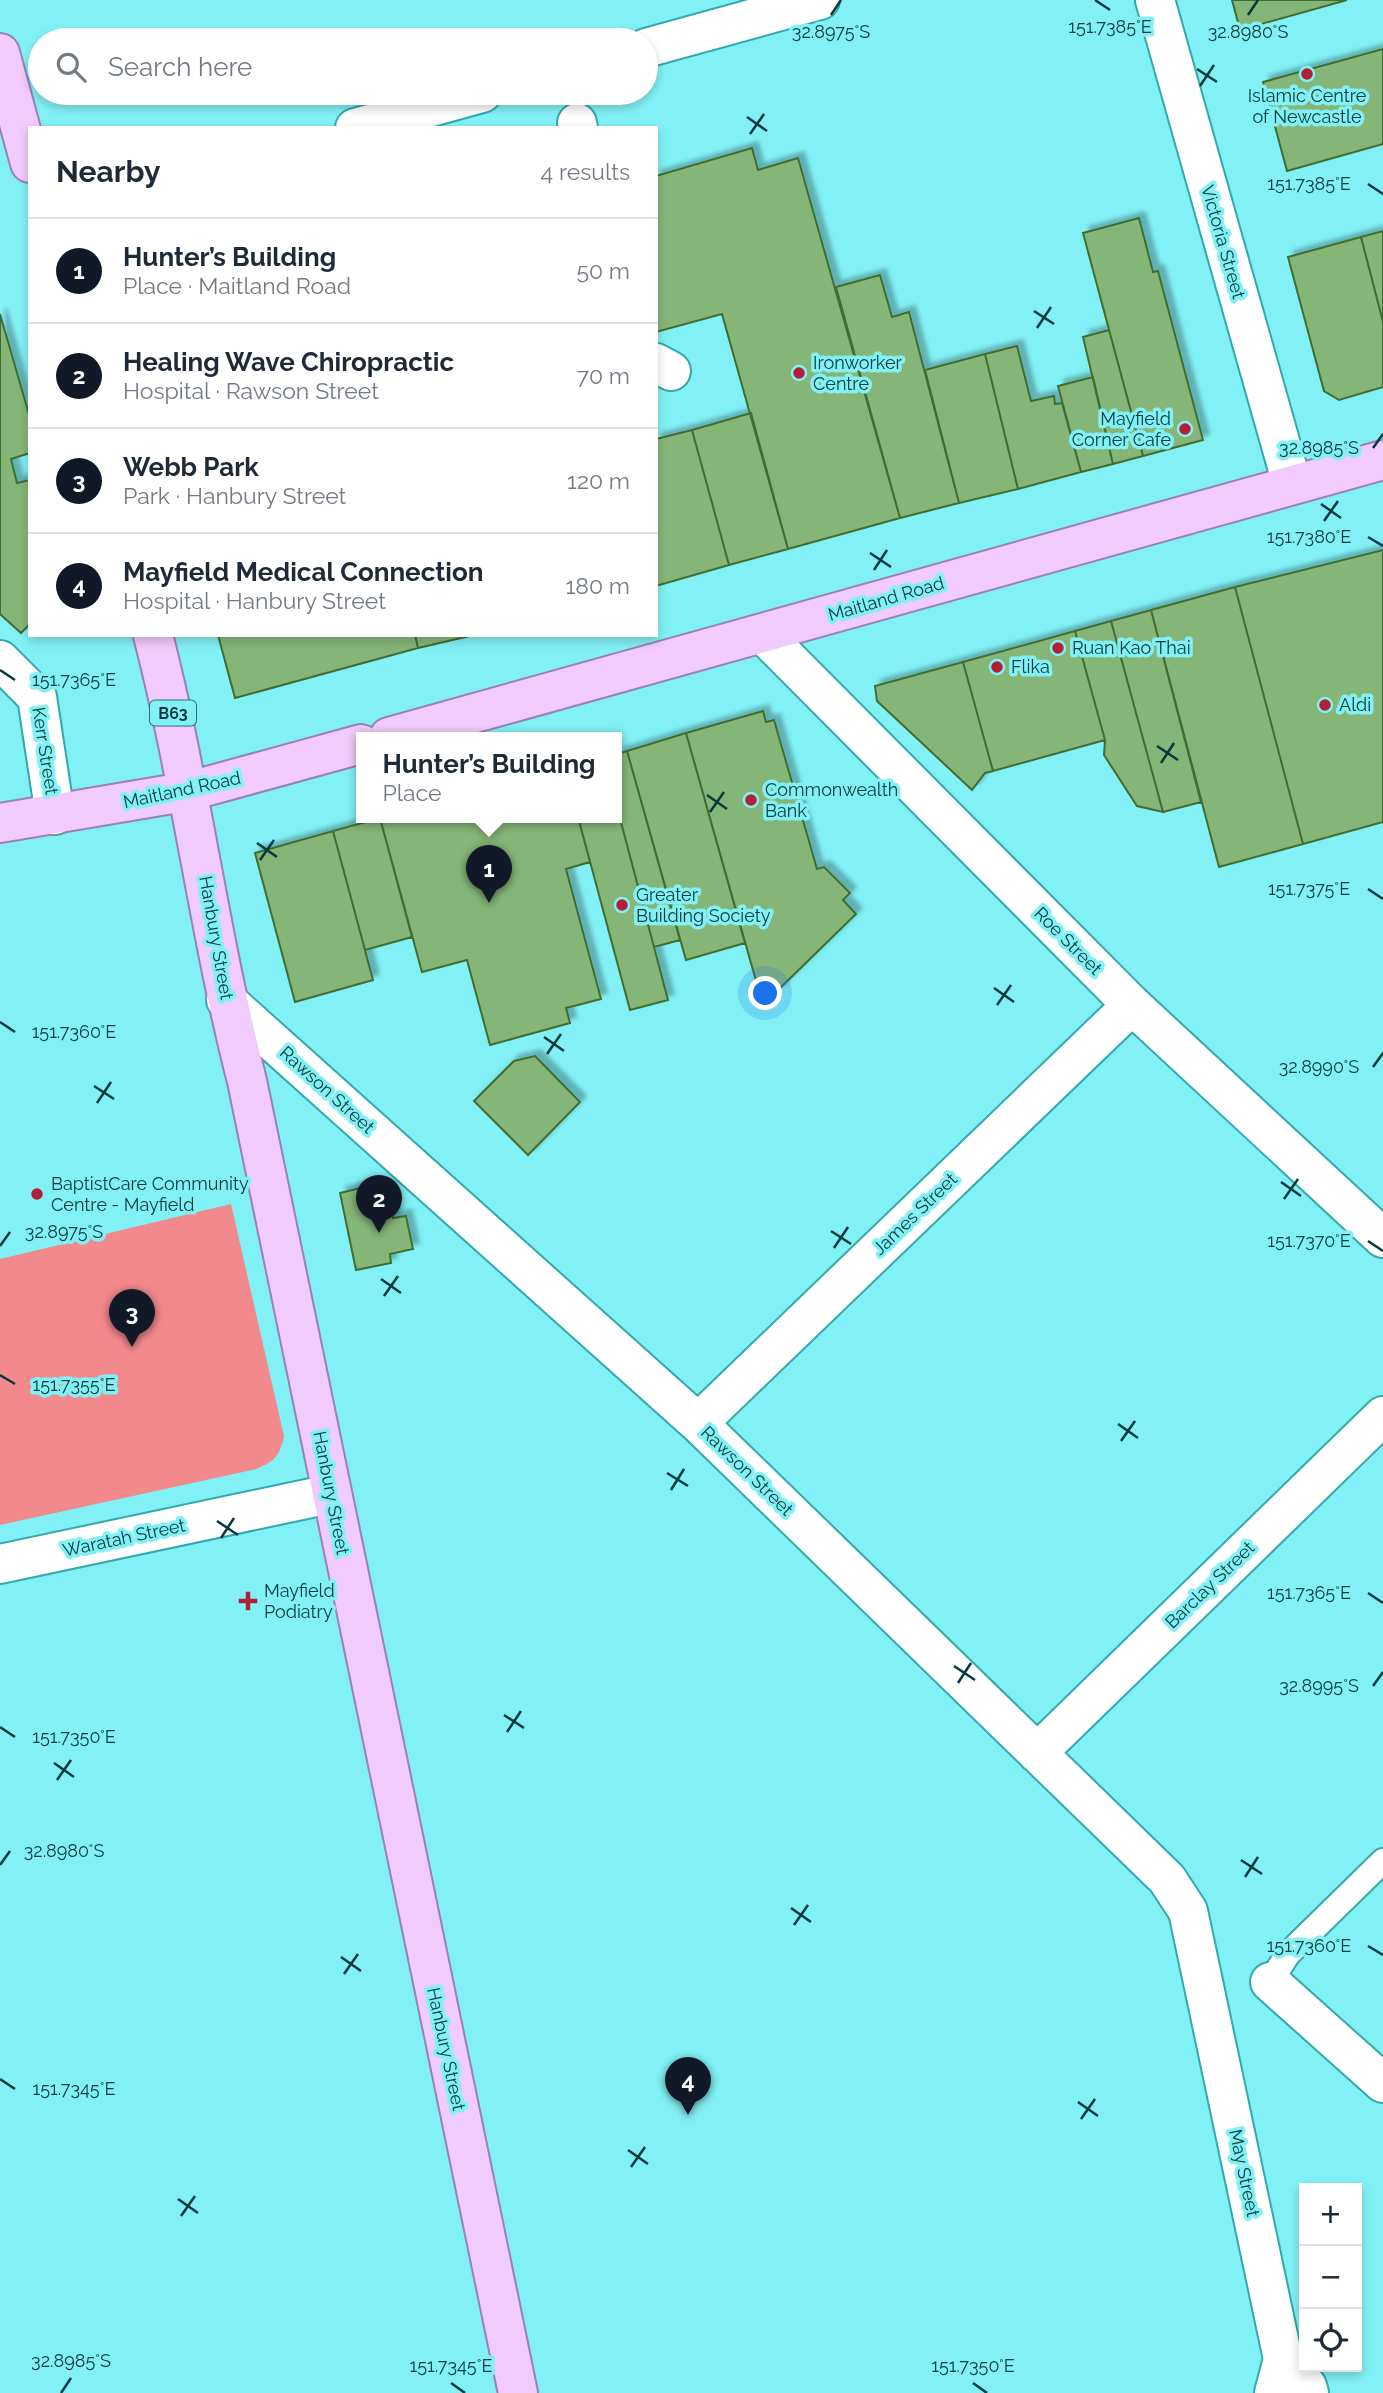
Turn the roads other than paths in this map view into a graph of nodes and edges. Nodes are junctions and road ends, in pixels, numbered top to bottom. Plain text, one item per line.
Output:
1 (820, 0) edge
2 (1155, 0) edge
3 (658, 45) edge
4 (0, 53) edge
5 (438, 105) edge
6 (362, 126) edge
7 (28, 156) edge
8 (1383, 460) edge
9 (1292, 484) junction
10 (762, 634) junction
11 (153, 637) edge
12 (0, 660) edge
13 (407, 732) edge
14 (356, 745) edge
15 (190, 791) junction
16 (55, 815) junction
17 (0, 823) edge
18 (226, 1000) junction
19 (1132, 1005) junction
20 (1383, 1238) edge
21 (1383, 1416) edge
22 (698, 1423) junction
23 (330, 1494) junction
24 (0, 1564) edge
25 (1037, 1753) junction
26 (1383, 1861) edge
27 (1270, 1982) joint
28 (1205, 1987) joint
29 (1383, 2083) edge
30 (1279, 2376) edge
31 (518, 2393) edge
32 (1309, 2393) edge

1 - 3 street
2 - 9 street, Victoria Street
4 - 7 main road
5 - 6 street
8 - 9 main road, Maitland Road
9 - 10 main road, Maitland Road
10 - 13 main road, Maitland Road
10 - 19 street, Roe Street
11 - 15 main road, Hanbury Street / B63
12 - 16 street, Kerr Street
14 - 15 main road, Maitland Road
15 - 16 main road, Maitland Road
15 - 18 main road, Hanbury Street / B63
16 - 17 main road, Maitland Road
18 - 22 street, Rawson Street
18 - 23 main road, Hanbury Street / B63
19 - 20 street, Roe Street
19 - 22 street, James Street
21 - 25 street, Barclay Street
22 - 25 street, Rawson Street
23 - 24 street, Waratah Street
23 - 31 main road, Hanbury Street / B63
25 - 28 street, Rawson Street
26 - 27 lane
27 - 29 street
28 - 30 street, May Street
30 - 32 street, May Street

